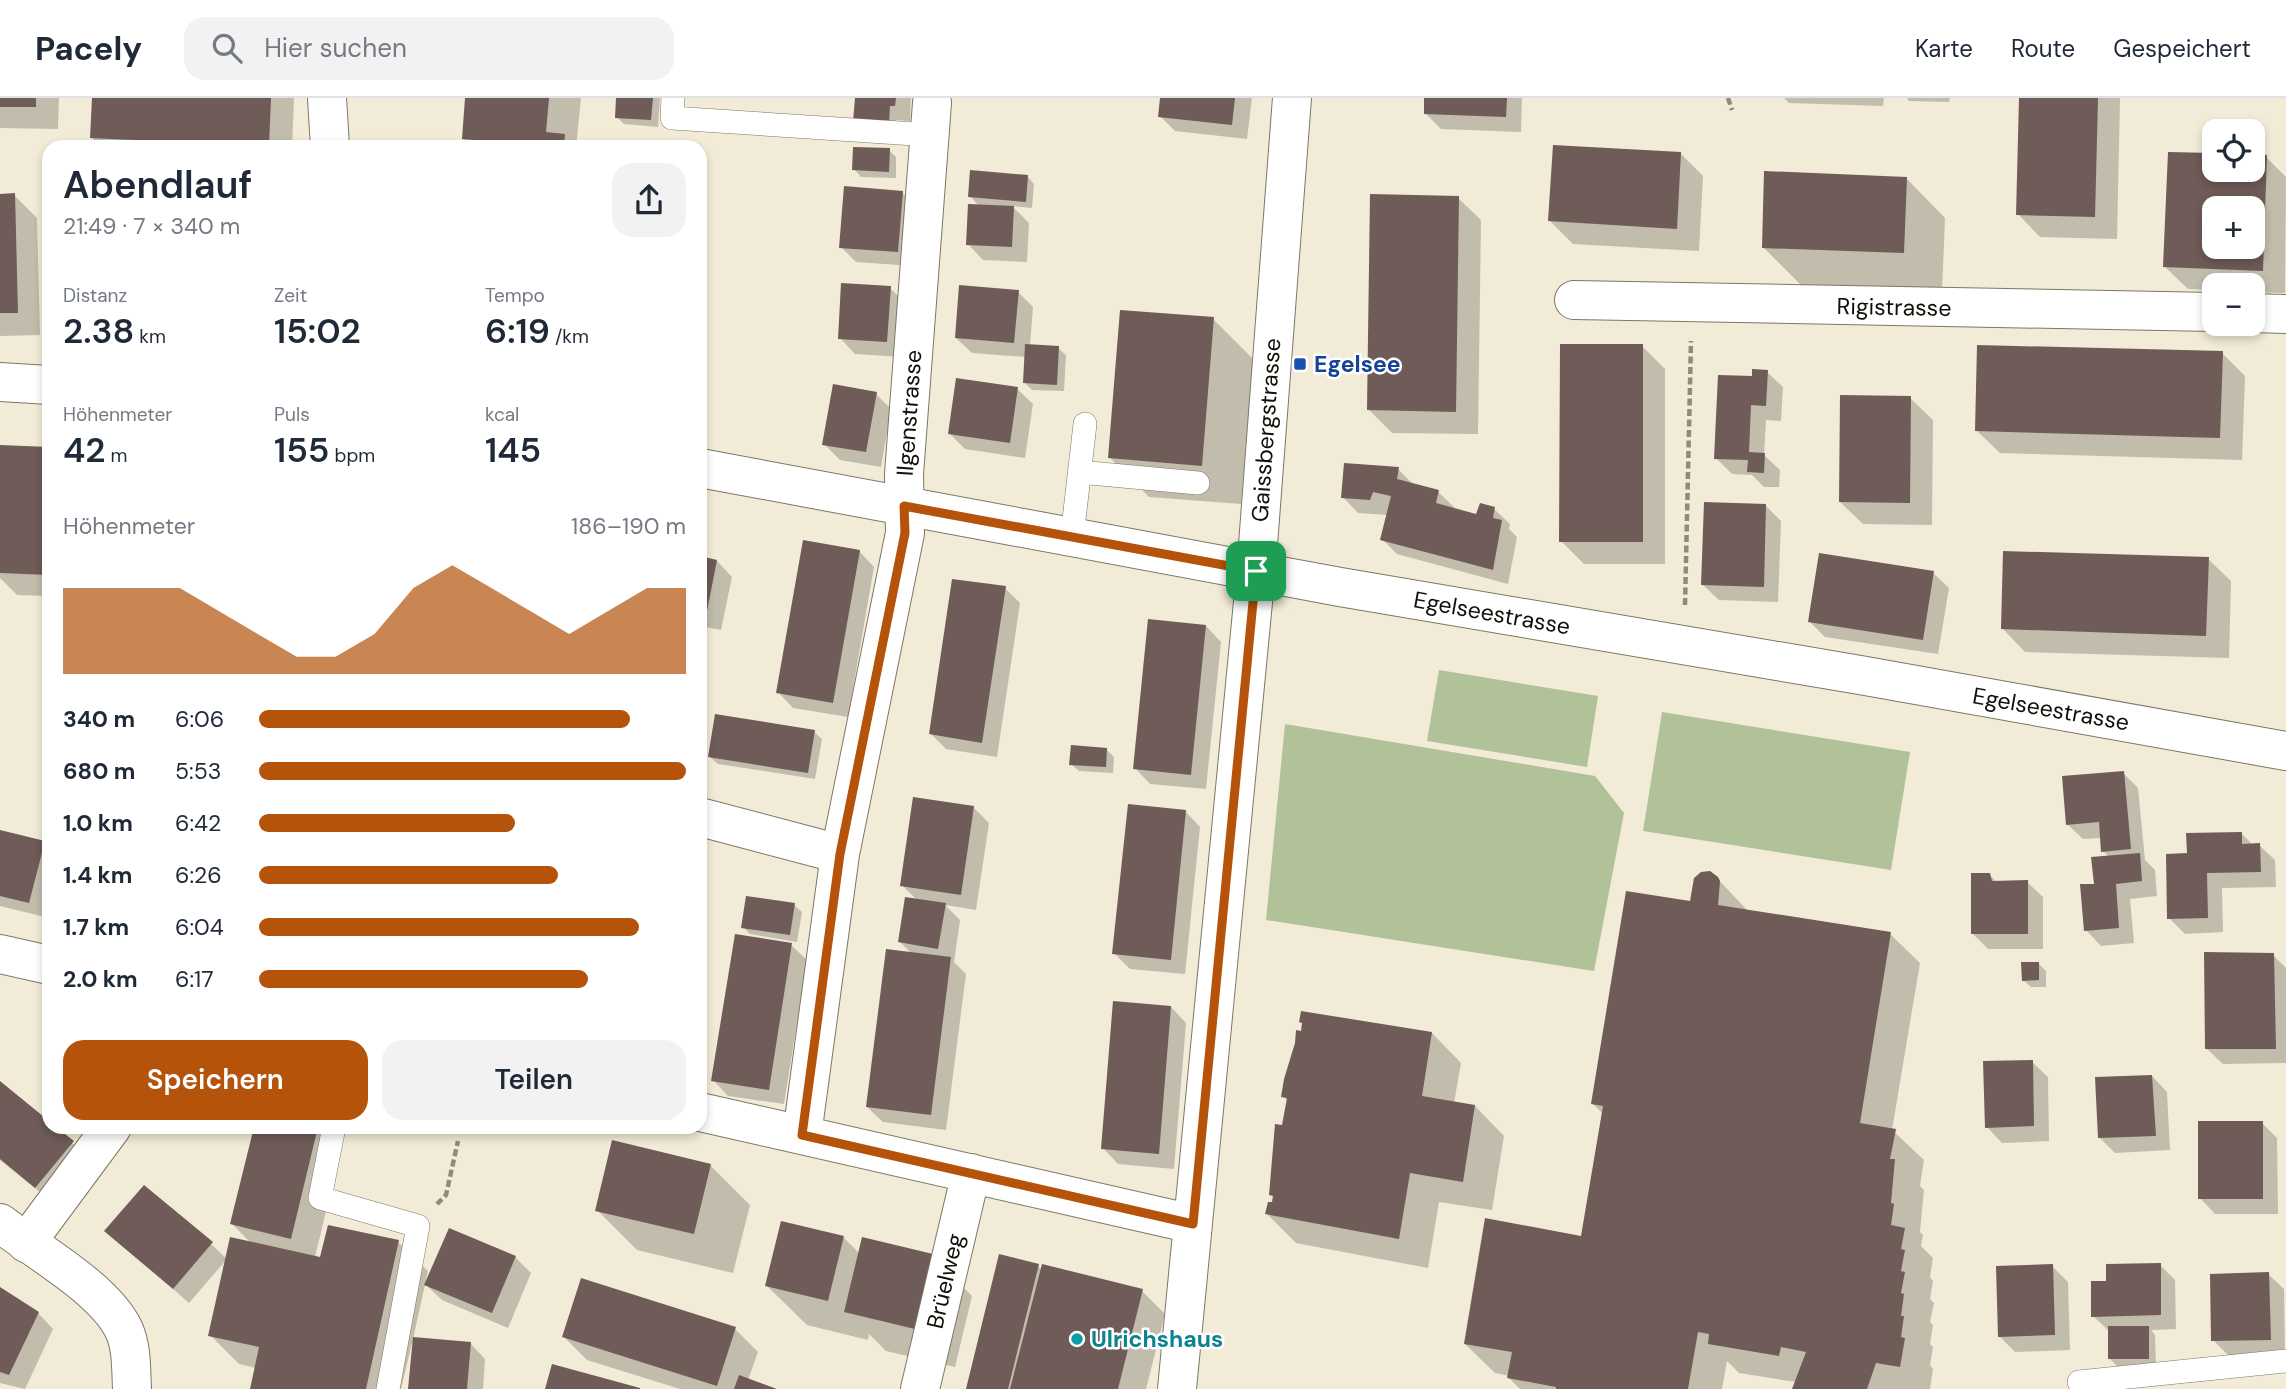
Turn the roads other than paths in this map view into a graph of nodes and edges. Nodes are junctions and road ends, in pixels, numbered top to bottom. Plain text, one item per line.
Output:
1 (327, 98) edge
2 (673, 98) edge
3 (1292, 98) edge
4 (931, 119) joint
5 (330, 140) edge
6 (1574, 300) dead end
7 (2202, 312) edge
8 (2265, 313) edge
9 (2286, 314) edge
10 (0, 382) edge
11 (42, 385) edge
12 (1085, 424) dead end
13 (707, 469) edge
14 (1079, 472) junction
15 (1198, 483) dead end
16 (904, 506) junction
17 (1072, 537) junction
18 (1256, 571) junction
19 (2286, 751) edge
20 (707, 819) edge
21 (840, 854) junction
22 (0, 954) edge
23 (42, 963) edge
24 (707, 1114) edge
25 (105, 1134) edge
26 (333, 1134) edge
27 (802, 1135) junction
28 (971, 1174) junction
29 (1193, 1224) junction
30 (13, 1233) edge
31 (2286, 1361) edge
32 (2079, 1382) dead end
33 (132, 1389) edge
34 (388, 1389) edge
35 (920, 1389) edge
36 (1177, 1389) edge

1 - 5 street
2 - 4 lane
3 - 18 street, Gaissbergstrasse
4 - 16 street, Ilgenstrasse
6 - 7 street, Rigistrasse
8 - 9 street
10 - 11 street
12 - 14 lane
13 - 16 street, Egelseestrasse
14 - 15 lane
14 - 17 lane
16 - 17 street, Egelseestrasse
16 - 21 street, Ilgenstrasse
17 - 18 street, Egelseestrasse
18 - 19 street, Egelseestrasse
18 - 29 street, Gaissbergstrasse
20 - 21 street
21 - 27 street, Ilgenstrasse
22 - 23 street
24 - 27 street
25 - 30 street
26 - 34 lane
27 - 28 street
28 - 29 street
28 - 35 street, Brüelweg
29 - 36 street, Gaissbergstrasse
30 - 33 street
31 - 32 lane

